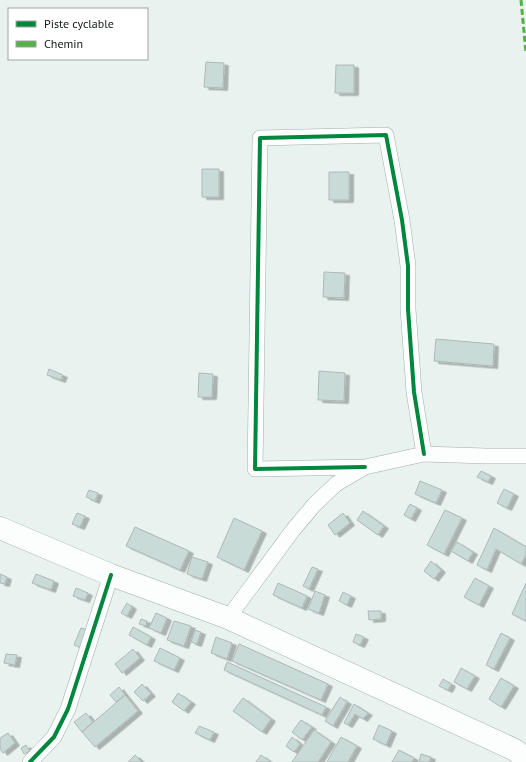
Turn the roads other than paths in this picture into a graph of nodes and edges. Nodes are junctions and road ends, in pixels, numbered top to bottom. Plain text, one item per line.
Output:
1 (424, 454) junction
2 (526, 456) edge
3 (365, 467) junction
4 (0, 528) edge
5 (111, 575) junction
6 (228, 618) junction
7 (526, 759) edge
8 (30, 762) edge

1 - 2 street
1 - 3 street
1 - 3 street
3 - 6 street
4 - 5 main road
5 - 6 main road
5 - 8 street
6 - 7 main road

